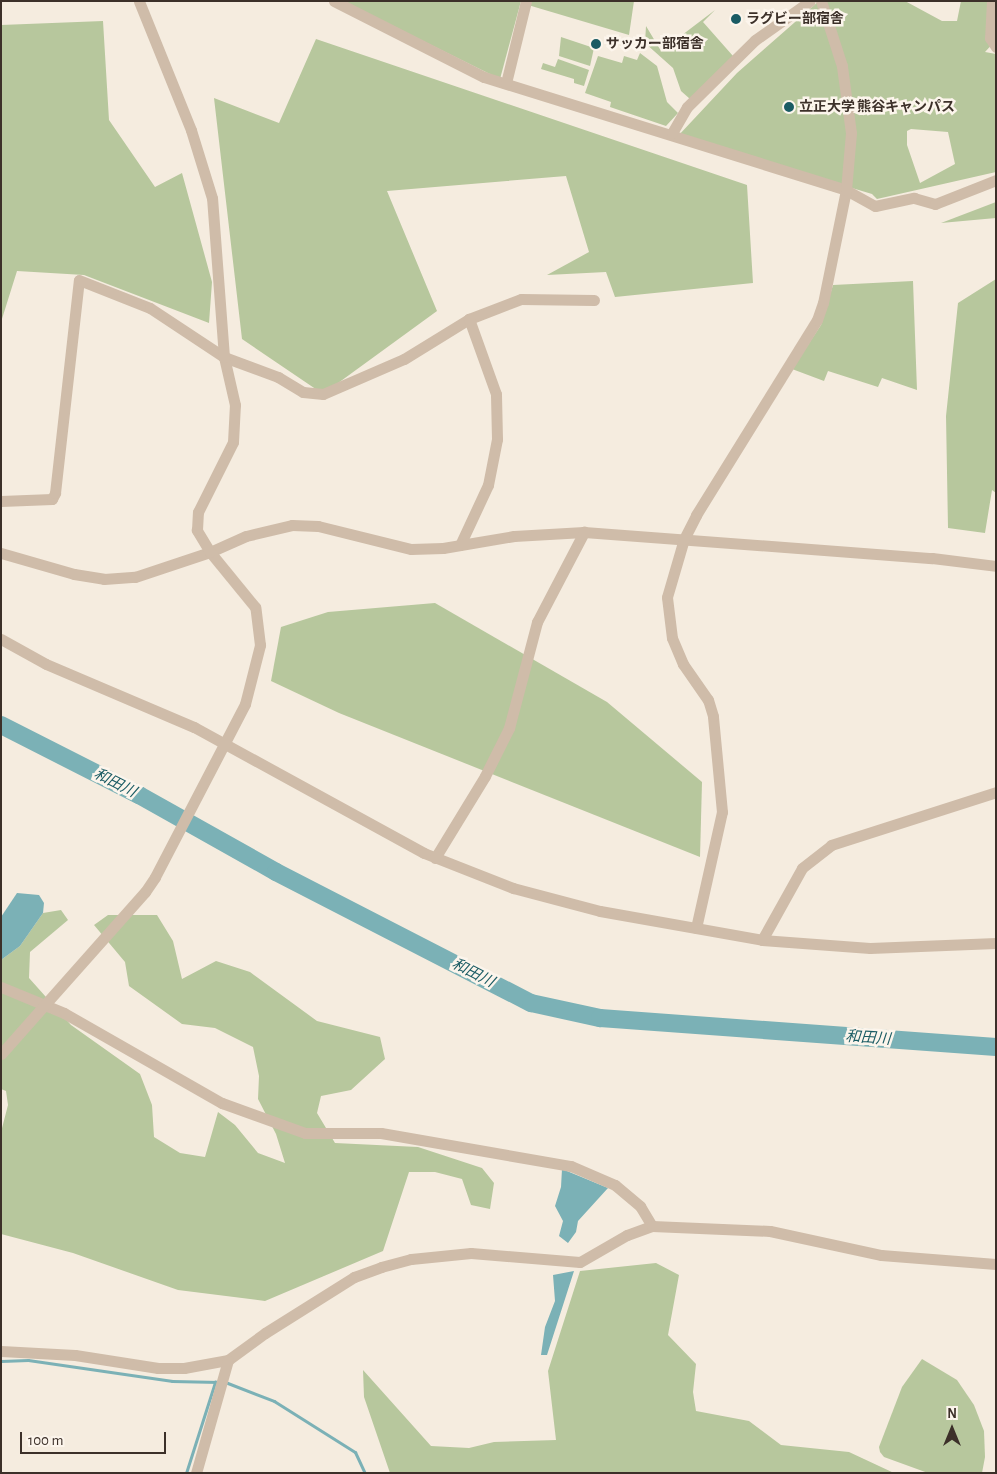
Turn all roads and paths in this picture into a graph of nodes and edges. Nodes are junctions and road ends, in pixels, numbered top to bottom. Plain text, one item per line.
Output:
1 (139, 1) edge
2 (334, 1) edge
3 (526, 1) edge
4 (810, 1) edge
5 (821, 1) edge
6 (992, 1) edge
7 (996, 47) edge
8 (506, 83) junction
9 (672, 133) junction
10 (996, 180) edge
11 (846, 190) junction
12 (594, 300) dead end
13 (469, 319) junction
14 (224, 357) junction
15 (1, 501) edge
16 (584, 532) junction
17 (684, 539) junction
18 (460, 544) junction
19 (210, 552) junction
20 (1, 553) edge
21 (996, 566) edge
22 (1, 639) edge
23 (225, 745) junction
24 (996, 792) edge
25 (436, 858) junction
26 (696, 928) junction
27 (762, 940) junction
28 (996, 943) edge
29 (1, 987) edge
30 (43, 1004) junction
31 (1, 1054) edge
32 (652, 1226) junction
33 (996, 1264) edge
34 (1, 1351) edge
35 (228, 1360) junction
36 (196, 1473) edge

1 - 14 street
2 - 8 street
3 - 8 street
4 - 9 street
5 - 11 street
6 - 7 street
8 - 9 street
9 - 11 street
10 - 11 street
11 - 17 street
12 - 13 street
13 - 14 street
13 - 18 street
14 - 15 street
14 - 19 street
16 - 17 street
16 - 18 street
16 - 25 street
17 - 21 street
17 - 26 street
18 - 19 street
19 - 20 street
19 - 23 street
22 - 23 street
23 - 25 street
23 - 30 street
24 - 27 street
25 - 26 street
26 - 27 street
27 - 28 street
29 - 30 street
30 - 31 street
30 - 32 street
32 - 33 street
32 - 35 street
34 - 35 street
35 - 36 street

